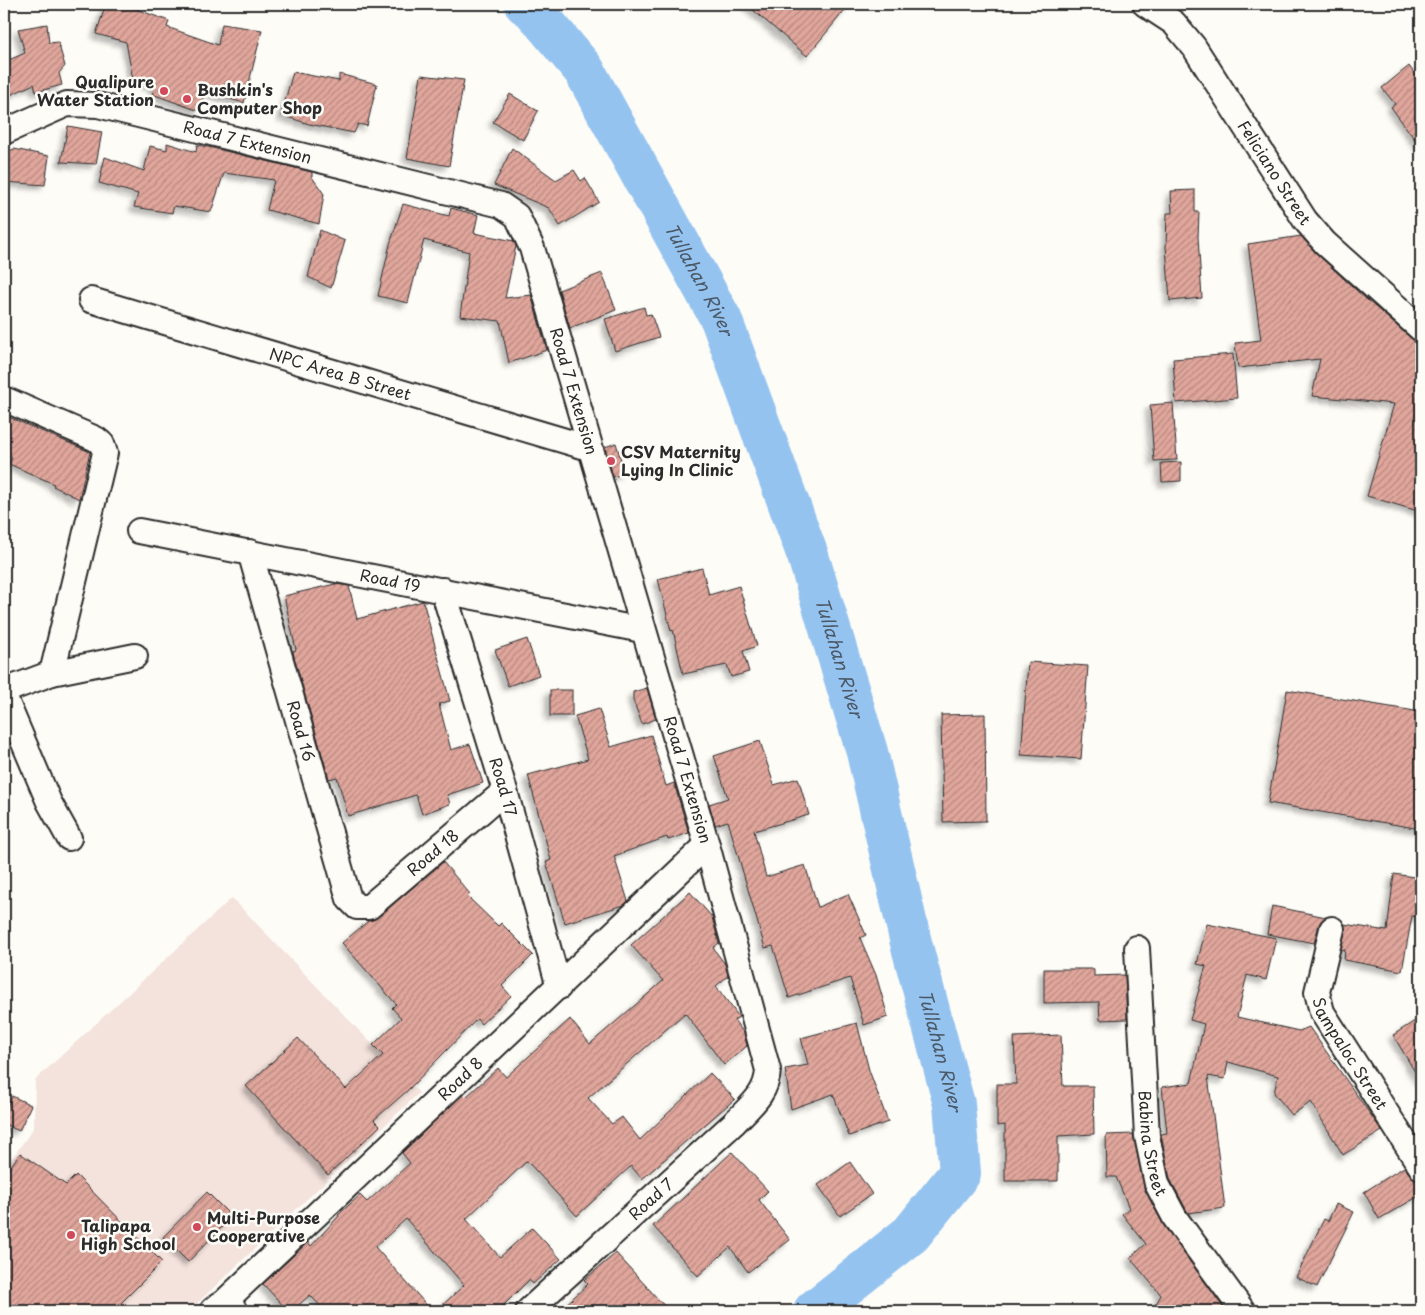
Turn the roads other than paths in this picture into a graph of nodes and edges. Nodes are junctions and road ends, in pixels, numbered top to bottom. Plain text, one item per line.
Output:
1 (1145, 4) edge
2 (4, 132) edge
3 (91, 300) dead end
4 (1421, 329) edge
5 (4, 399) edge
6 (589, 448) junction
7 (139, 531) dead end
8 (250, 552) junction
9 (443, 590) junction
10 (642, 630) junction
11 (136, 656) dead end
12 (52, 673) junction
13 (4, 691) edge
14 (4, 696) edge
15 (505, 791) junction
16 (69, 838) dead end
17 (707, 845) junction
18 (357, 907) joint
19 (1332, 929) dead end
20 (1137, 948) dead end
21 (559, 986) junction
22 (768, 1082) joint
23 (1421, 1167) edge
24 (222, 1310) edge
25 (528, 1311) edge
26 (1243, 1311) edge

1 - 4 street, Feliciano Street
2 - 6 street, Road 7 Extension
3 - 6 street, NPC Area B Street
5 - 12 street
6 - 10 street, Road 7 Extension
7 - 8 street, Road 19
8 - 9 street, Road 19
8 - 18 street, Road 16
9 - 10 street, Road 19
9 - 15 street, Road 17
10 - 17 street, Road 7 Extension
11 - 12 street
12 - 13 street
14 - 16 street
15 - 18 street, Road 18
15 - 21 street, Road 17
17 - 21 street, Road 8
17 - 22 street, Road 7 Extension
19 - 23 street, Sampaloc Street
20 - 26 street, Babina Street
21 - 24 street, Road 8
22 - 25 street, Road 7

